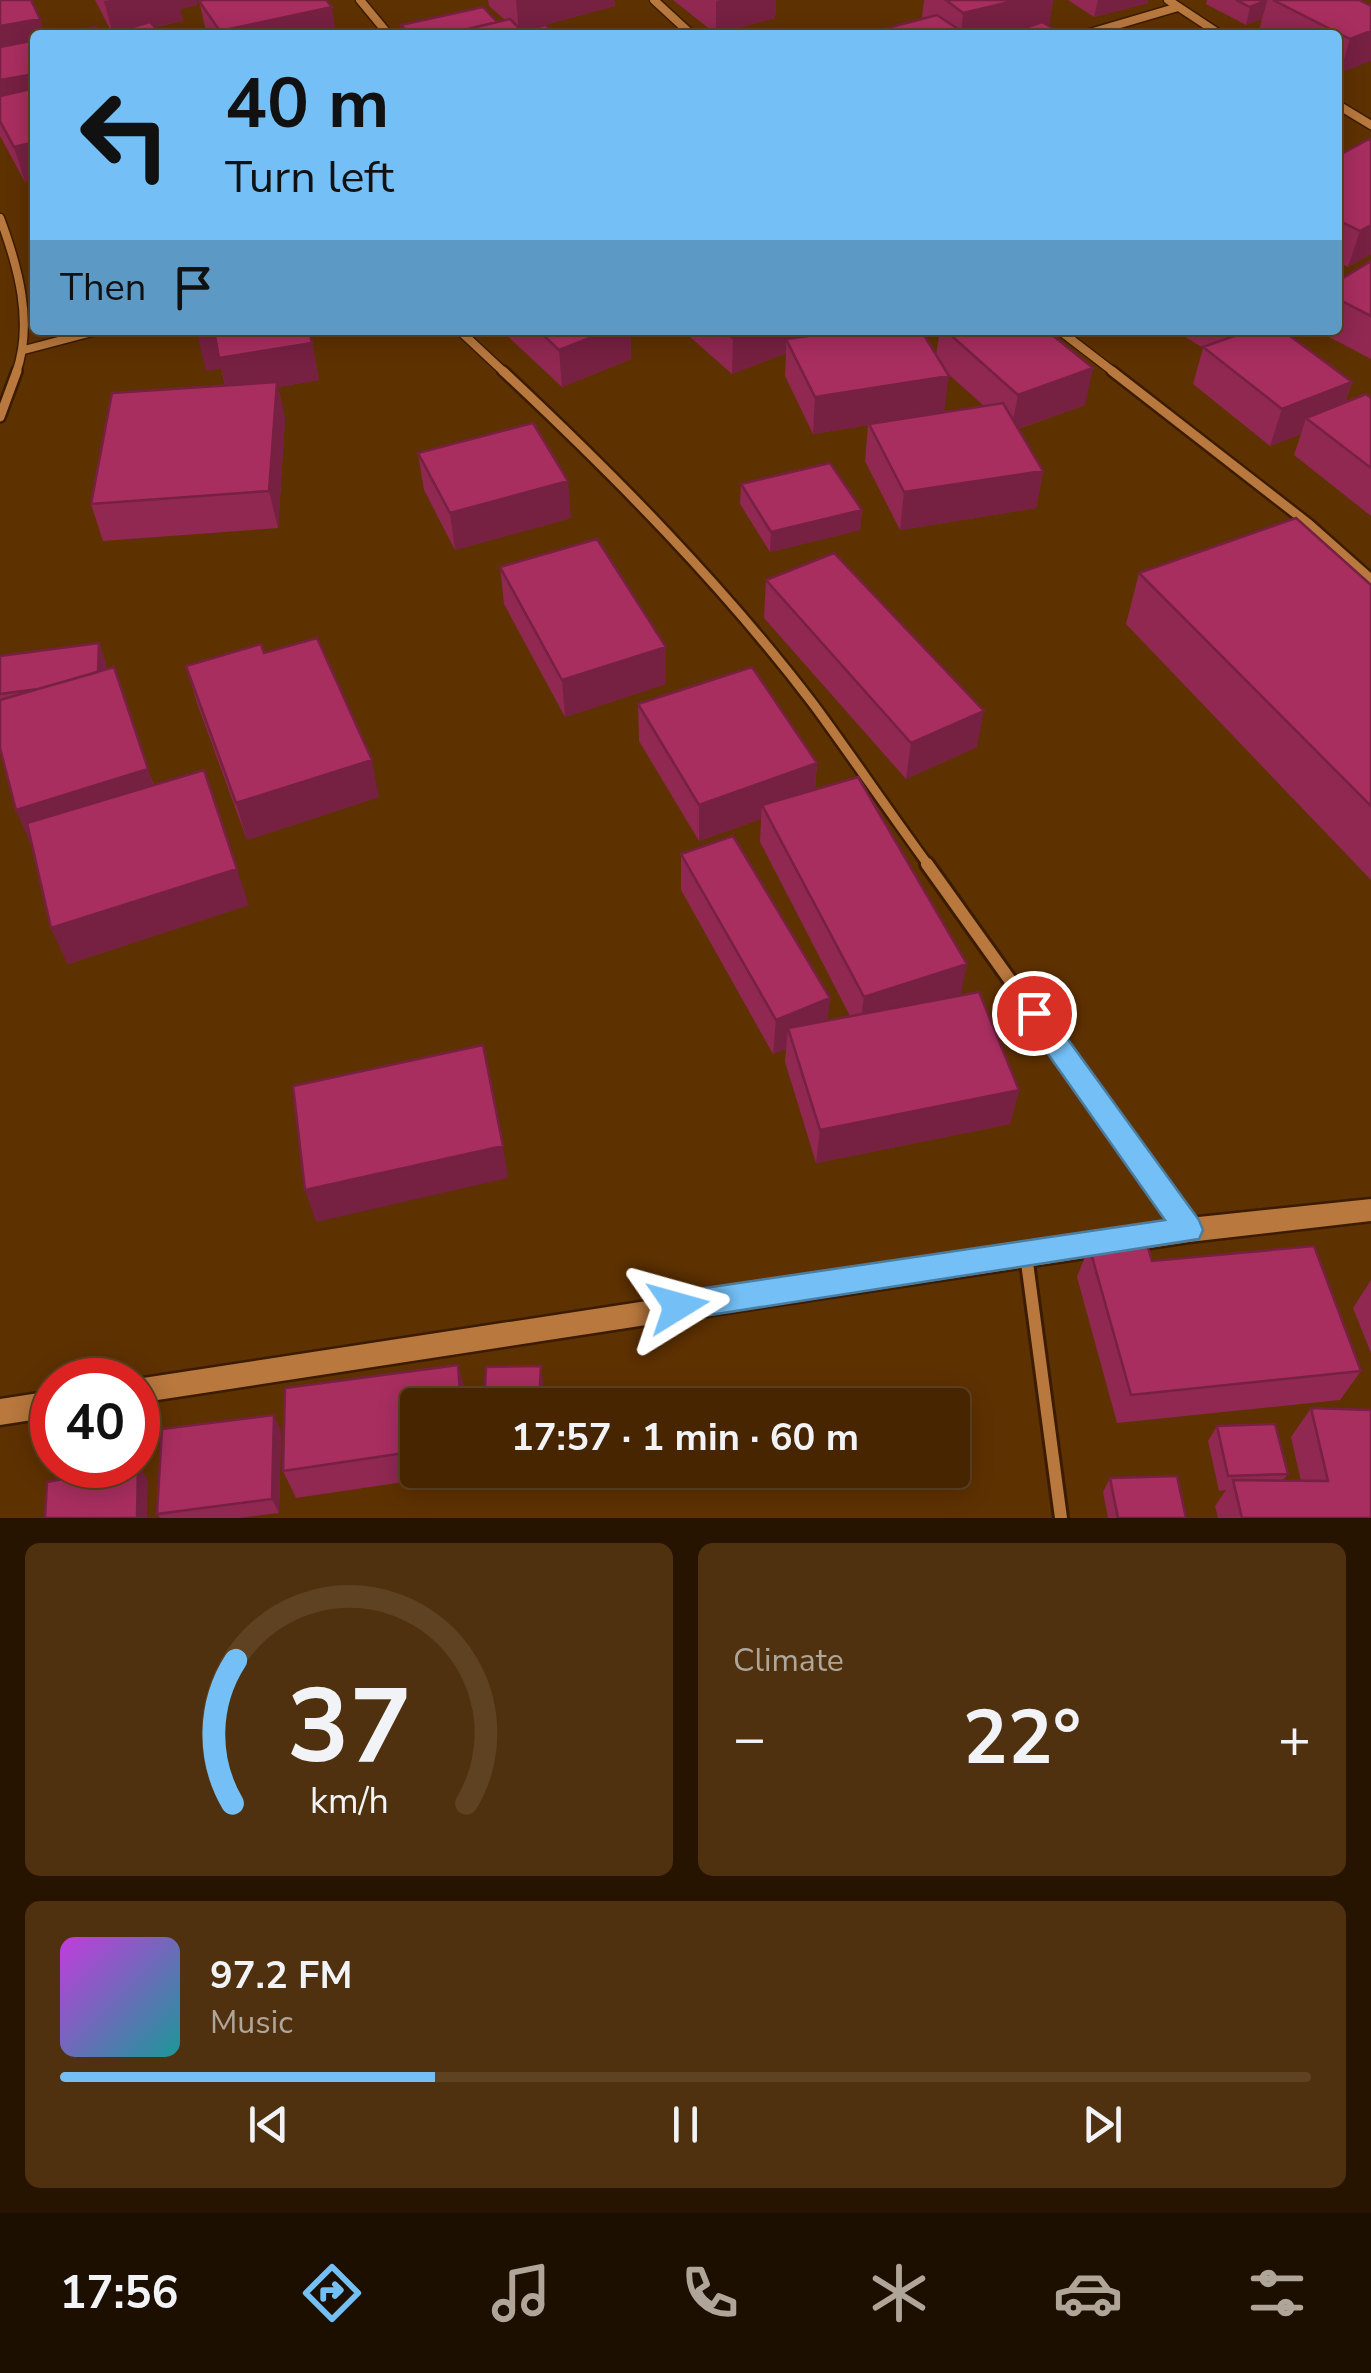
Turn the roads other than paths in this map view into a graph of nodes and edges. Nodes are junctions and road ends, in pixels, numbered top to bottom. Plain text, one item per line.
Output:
1 (360, 0) edge
2 (654, 0) edge
3 (1168, 0) edge
4 (1178, 7) junction
5 (385, 30) edge
6 (687, 30) edge
7 (1100, 30) edge
8 (1213, 30) edge
9 (1342, 108) edge
10 (1371, 125) edge
11 (0, 218) edge
12 (81, 335) edge
13 (464, 335) edge
14 (1065, 335) edge
15 (24, 350) junction
16 (0, 417) edge
17 (1371, 579) edge
18 (1371, 1210) edge
19 (1189, 1230) junction
20 (1026, 1254) junction
21 (160, 1387) edge
22 (30, 1407) edge
23 (0, 1412) edge
24 (1061, 1518) edge

1 - 5 street
2 - 6 street
3 - 4 street
4 - 7 street
4 - 8 street
9 - 10 street
11 - 15 street
12 - 15 street
13 - 19 street
14 - 17 street
15 - 16 street
18 - 19 street
19 - 20 street
20 - 21 street
20 - 24 street
22 - 23 street

